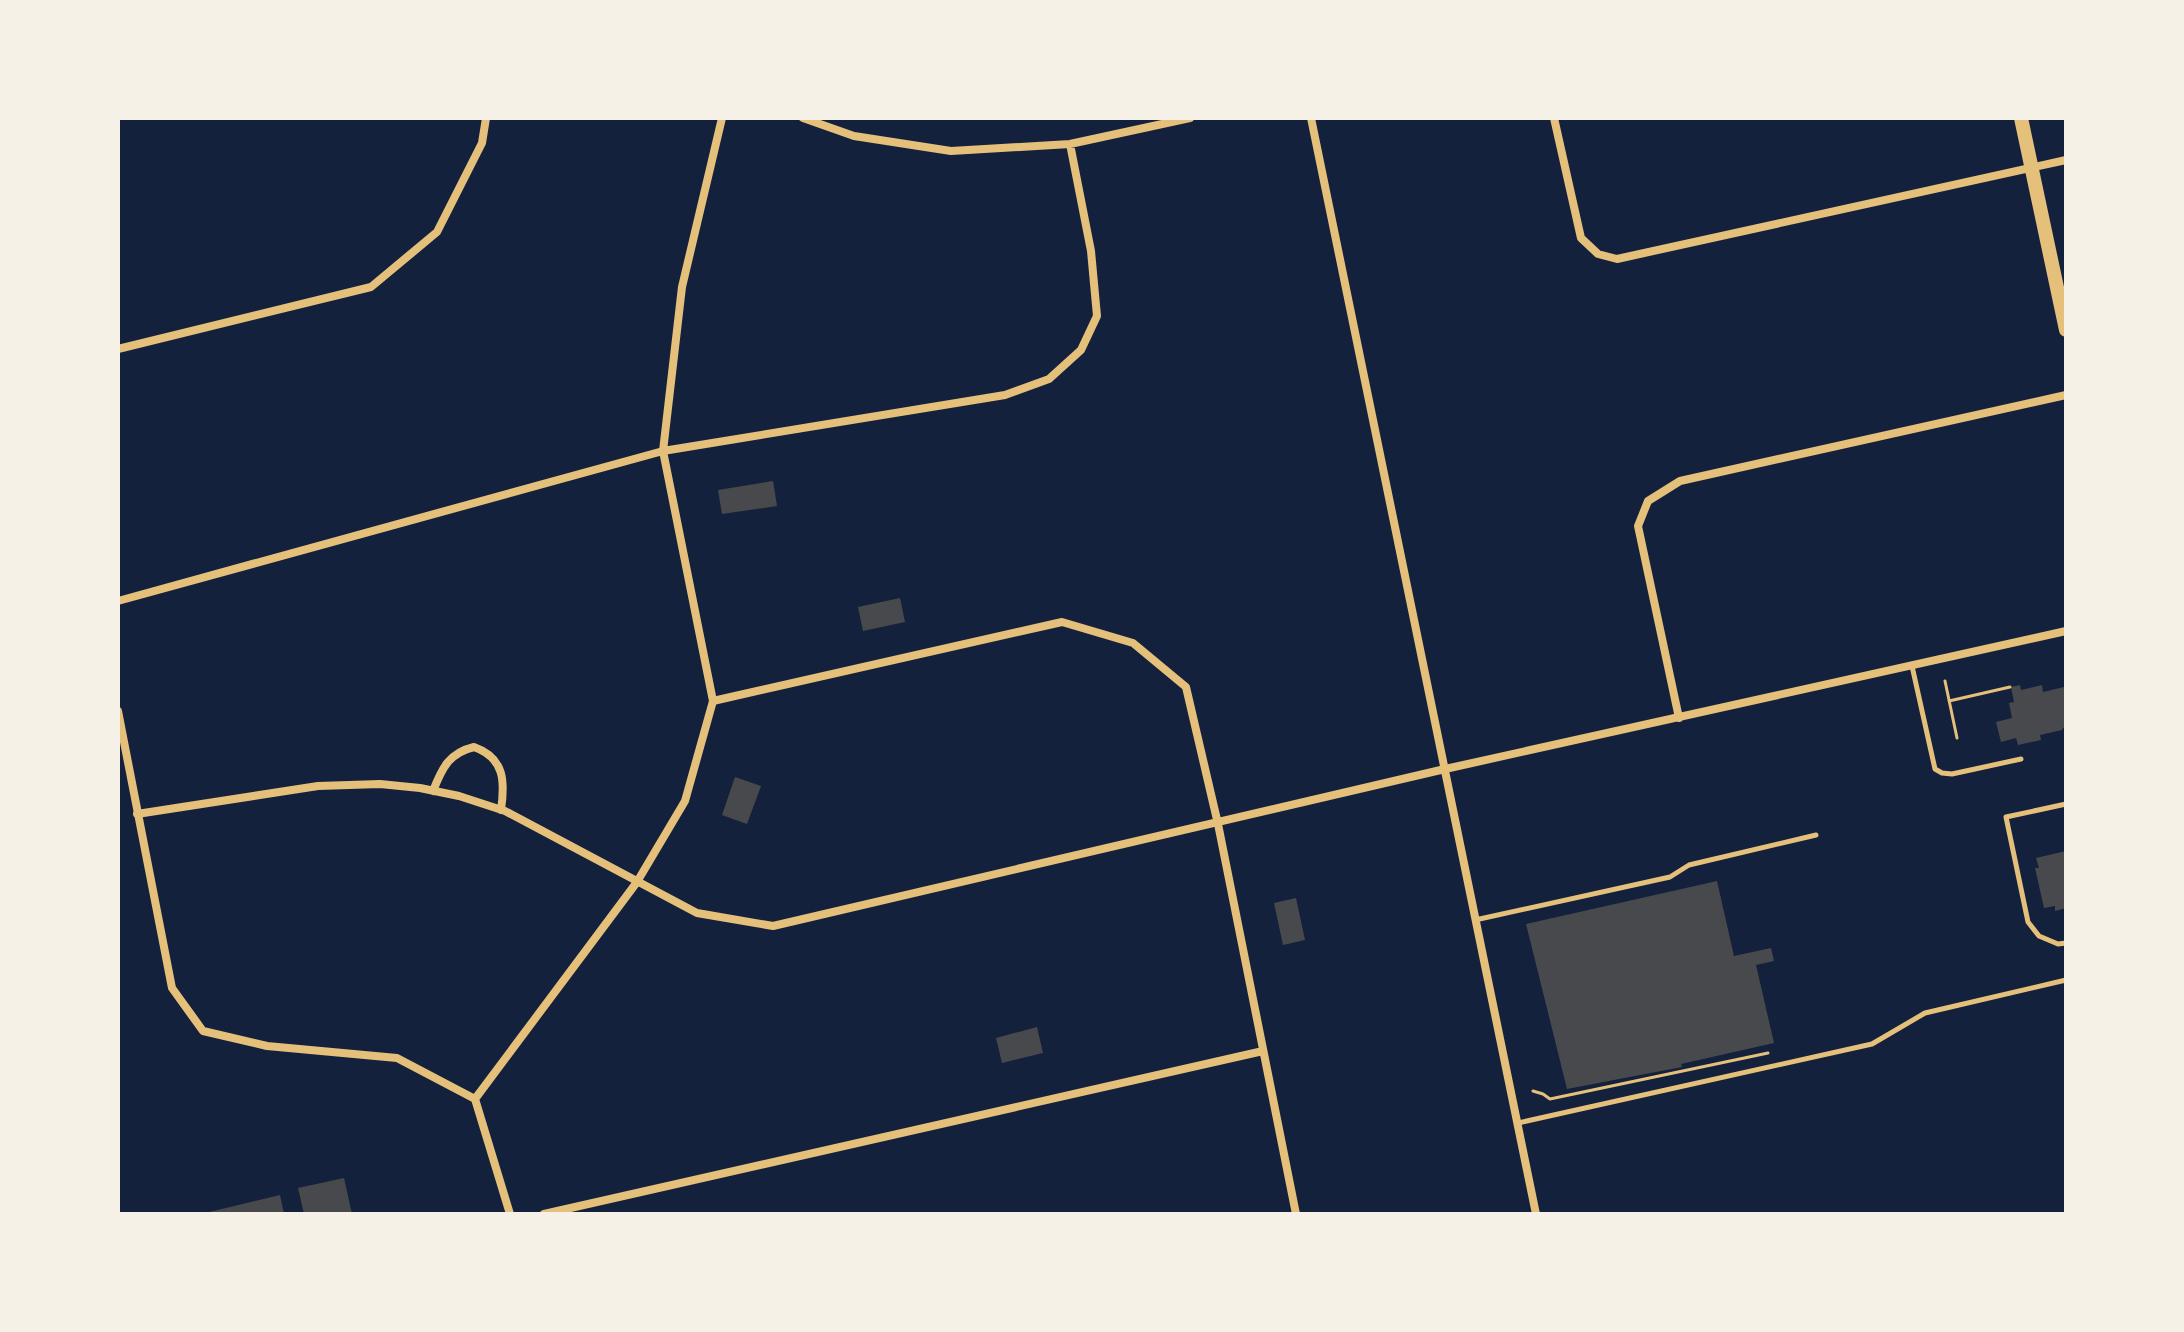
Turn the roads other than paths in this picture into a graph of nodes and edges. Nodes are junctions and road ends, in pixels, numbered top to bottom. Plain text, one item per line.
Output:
1 (486, 118) edge
2 (722, 118) edge
3 (803, 118) edge
4 (1190, 118) edge
5 (1311, 118) edge
6 (1554, 118) edge
7 (2021, 118) edge
8 (1070, 144) junction
9 (2066, 160) edge
10 (2031, 168) junction
11 (2066, 330) edge
12 (118, 349) edge
13 (2066, 395) edge
14 (663, 451) junction
15 (118, 601) edge
16 (2066, 631) edge
17 (1912, 666) junction
18 (713, 701) junction
19 (118, 711) edge
20 (1679, 718) junction
21 (2021, 759) dead end
22 (1445, 769) junction
23 (433, 791) junction
24 (2066, 804) edge
25 (501, 810) junction
26 (137, 814) junction
27 (1218, 824) junction
28 (1816, 835) dead end
29 (637, 882) junction
30 (1474, 920) junction
31 (2066, 943) edge
32 (2066, 980) edge
33 (1263, 1051) junction
34 (475, 1099) junction
35 (1517, 1124) junction
36 (510, 1214) edge
37 (544, 1214) edge
38 (1296, 1214) edge
39 (1536, 1214) edge

1 - 12 street
2 - 14 street
3 - 8 street
4 - 8 street
5 - 22 street
6 - 10 street
7 - 10 street
8 - 14 street
9 - 10 street
10 - 11 street
13 - 20 street
14 - 15 street
14 - 18 street
16 - 17 street
17 - 20 street
17 - 21 lane
18 - 27 street
18 - 29 street
19 - 26 street
20 - 22 street
22 - 27 street
22 - 30 street
23 - 25 street
23 - 25 street
23 - 26 street
24 - 31 lane
25 - 29 street
26 - 34 street
27 - 29 street
27 - 33 street
28 - 30 lane
29 - 34 street
30 - 35 street
32 - 35 lane
33 - 37 street
33 - 38 street
34 - 36 street
35 - 39 street

